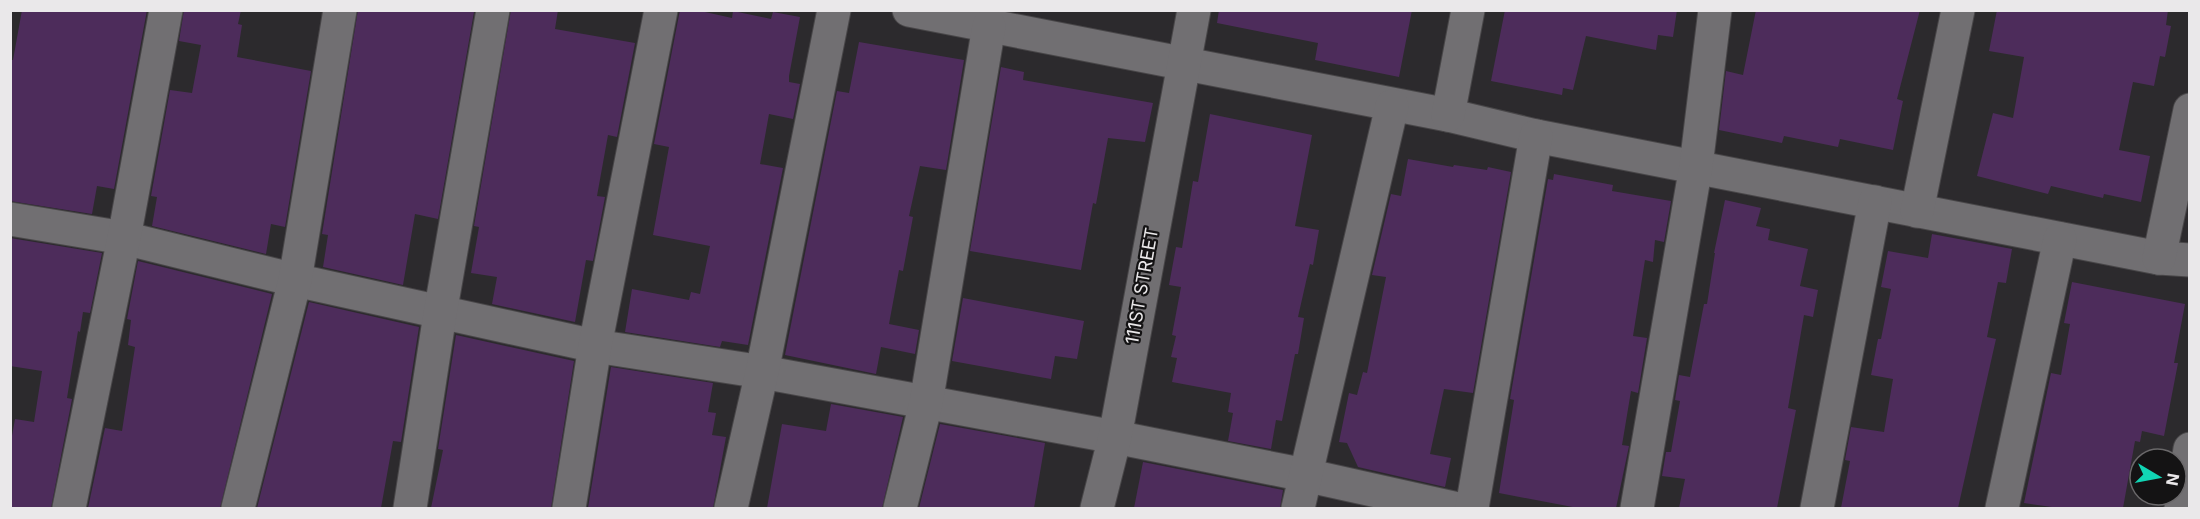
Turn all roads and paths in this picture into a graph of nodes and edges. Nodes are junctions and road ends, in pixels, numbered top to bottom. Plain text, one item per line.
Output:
1 (166, 10) edge
2 (340, 10) edge
3 (493, 10) edge
4 (661, 10) edge
5 (834, 10) edge
6 (1194, 10) edge
7 (1468, 10) edge
8 (1715, 10) edge
9 (1958, 10) edge
10 (910, 11) edge
11 (989, 26) junction
12 (1183, 63) junction
13 (1392, 106) junction
14 (2190, 110) edge
15 (1448, 116) junction
16 (1536, 136) junction
17 (1696, 166) junction
18 (1875, 202) junction
19 (1917, 211) junction
20 (10, 219) edge
21 (124, 238) junction
22 (2060, 239) junction
23 (2174, 259) edge
24 (295, 280) junction
25 (440, 314) junction
26 (595, 346) junction
27 (762, 372) junction
28 (926, 403) junction
29 (1115, 437) junction
30 (2190, 449) edge
31 (1305, 475) junction
32 (69, 508) edge
33 (238, 508) edge
34 (410, 508) edge
35 (568, 508) edge
36 (731, 508) edge
37 (900, 508) edge
38 (1097, 508) edge
39 (1298, 508) edge
40 (1455, 508) edge
41 (1472, 508) edge
42 (1637, 508) edge
43 (1817, 508) edge
44 (2002, 508) edge
45 (2181, 508) edge

1 - 21 street
2 - 24 street
3 - 25 street
4 - 26 street
5 - 27 street
6 - 12 street, 111ST STREET
7 - 15 street
8 - 17 street
9 - 19 street
10 - 11 street
11 - 12 street
11 - 28 street
12 - 13 street
12 - 29 street, 111ST STREET
13 - 15 street
13 - 31 street
14 - 23 street
15 - 16 street
16 - 17 street
16 - 41 street
17 - 18 street
17 - 42 street
18 - 19 street
18 - 43 street
19 - 22 street
20 - 21 street
21 - 24 street
21 - 32 street
22 - 23 street
22 - 44 street
24 - 25 street
24 - 33 street
25 - 26 street
25 - 34 street
26 - 27 street
26 - 35 street
27 - 28 street
27 - 36 street
28 - 29 street
28 - 37 street
29 - 31 street
29 - 38 street, 111ST STREET
30 - 45 street
31 - 39 street
31 - 40 street

